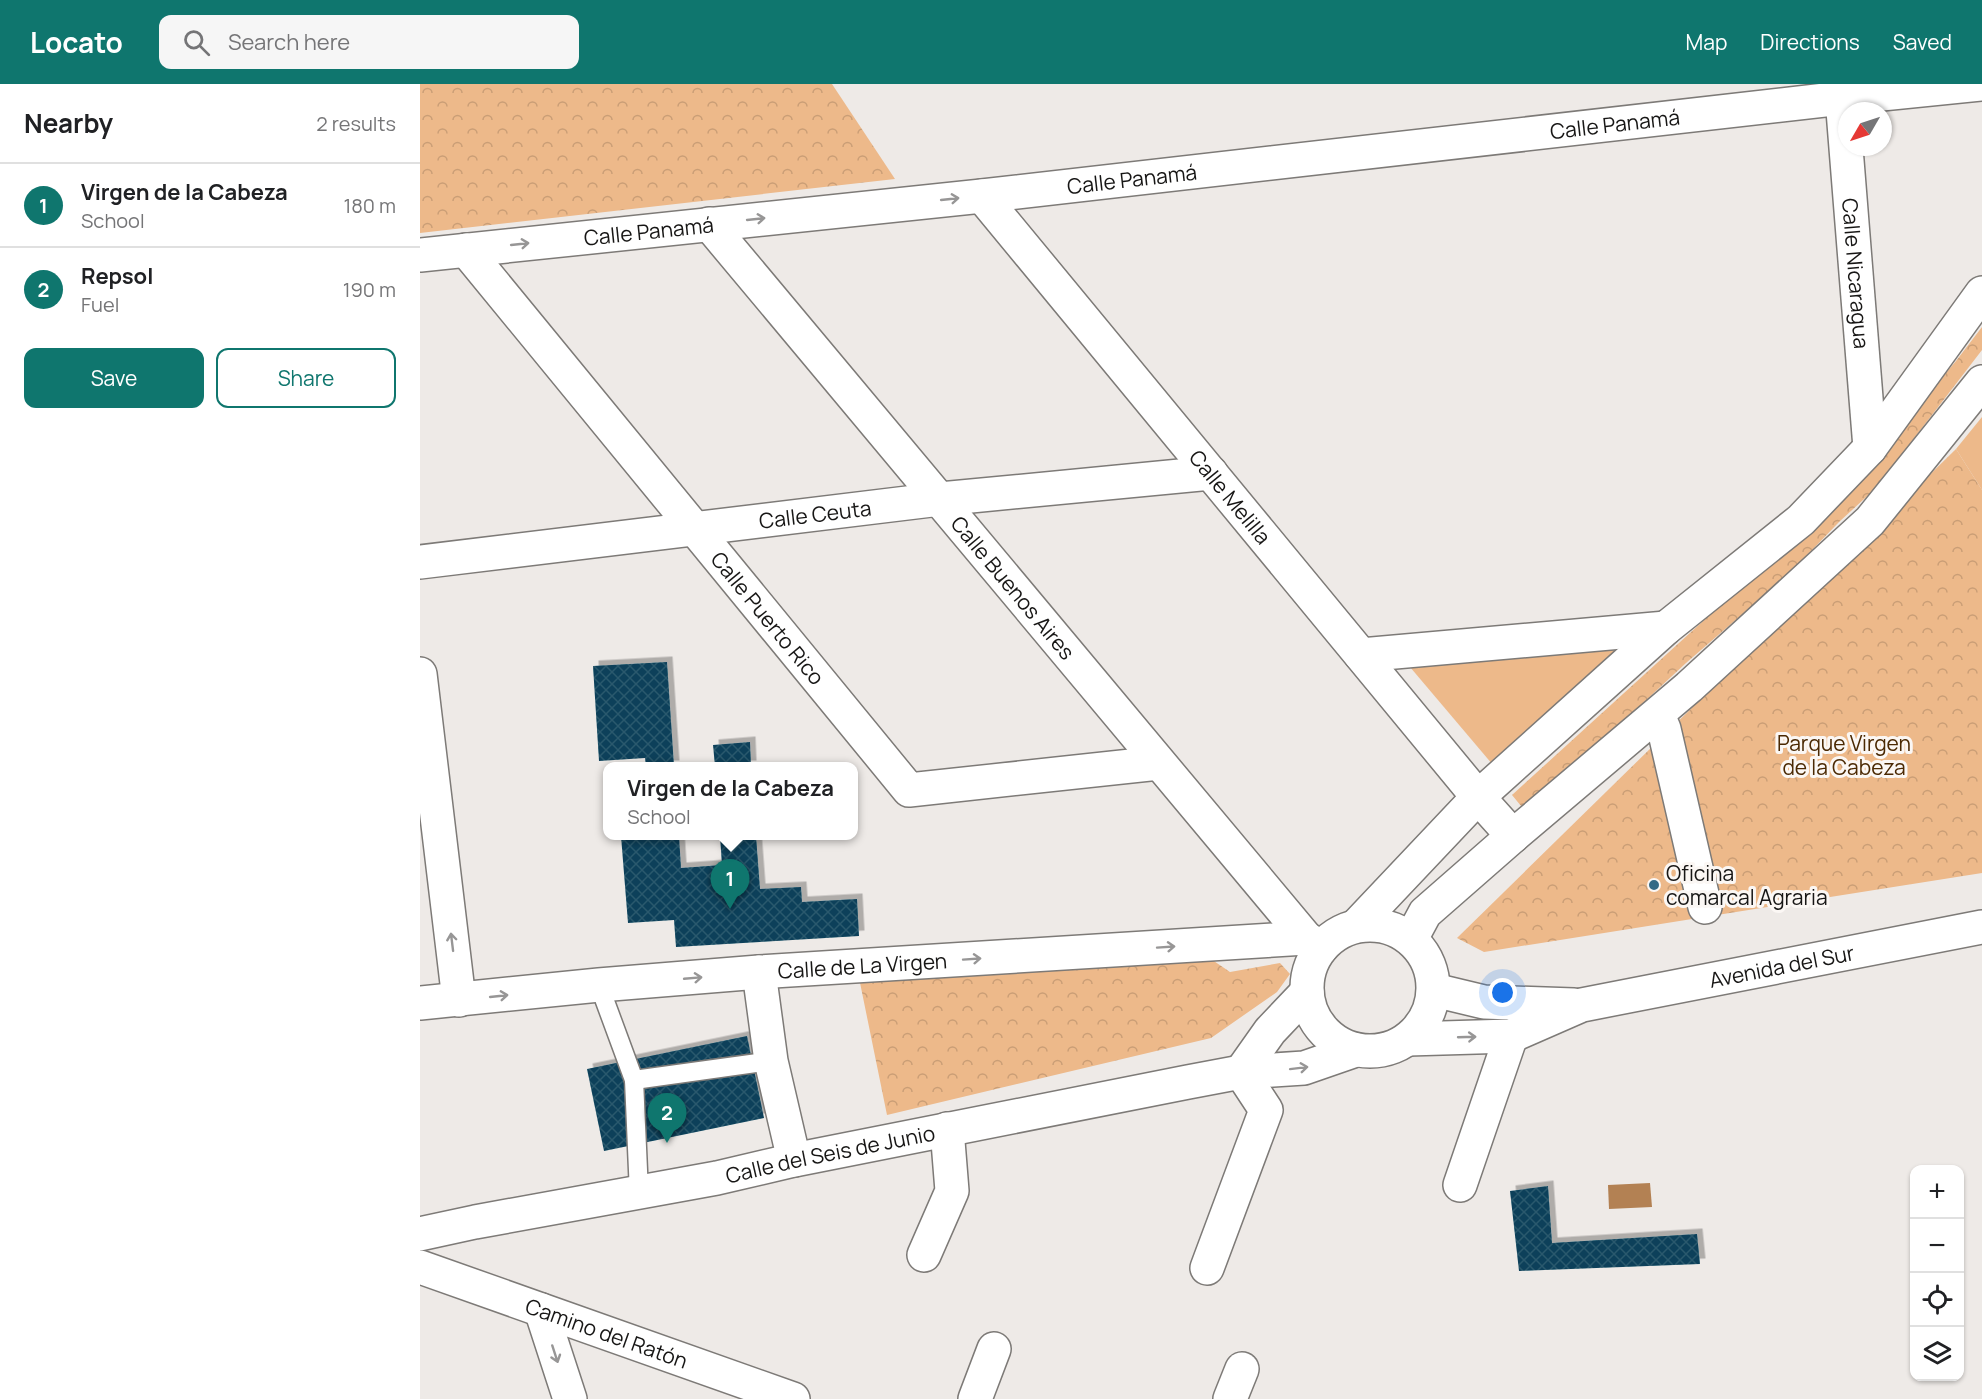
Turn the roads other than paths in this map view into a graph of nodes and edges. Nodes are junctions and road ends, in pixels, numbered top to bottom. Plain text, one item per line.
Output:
1 (1982, 84) edge
2 (1842, 98) junction
3 (982, 196) junction
4 (709, 224) junction
5 (466, 250) junction
6 (420, 255) edge
7 (1982, 293) edge
8 (1982, 382) edge
9 (1870, 448) junction
10 (1211, 473) junction
11 (940, 500) junction
12 (694, 528) junction
13 (420, 562) edge
14 (1666, 628) junction
15 (1361, 655) junction
16 (420, 674) edge
17 (1658, 715) junction
18 (1159, 764) junction
19 (1478, 797) junction
20 (1513, 836) junction
21 (1705, 907) dead end
22 (1356, 926) junction
23 (1982, 927) edge
24 (1411, 939) junction
25 (1313, 943) junction
26 (759, 972) junction
27 (599, 985) junction
28 (1434, 990) junction
29 (1307, 992) junction
30 (459, 1000) junction
31 (420, 1003) edge
32 (1582, 1005) junction
33 (1511, 1036) junction
34 (1408, 1039) junction
35 (1356, 1050) junction
36 (771, 1061) junction
37 (1241, 1072) junction
38 (634, 1080) junction
39 (947, 1129) junction
40 (794, 1160) junction
41 (1460, 1185) dead end
42 (639, 1193) junction
43 (420, 1234) edge
44 (924, 1255) dead end
45 (420, 1267) edge
46 (1207, 1268) dead end
47 (541, 1310) junction
48 (994, 1349) dead end
49 (570, 1399) edge
50 (793, 1399) edge
51 (975, 1399) edge

1 - 2 street, Calle Panamá
2 - 3 street, Calle Panamá
2 - 9 street, Calle Nicaragua
4 -> 3 street, Calle Panamá
3 - 10 street, Calle Melilla
5 -> 4 street, Calle Panamá
4 - 11 street, Calle Buenos Aires
5 - 6 street, Calle Panamá
5 - 12 street, Calle Puerto Rico
7 - 9 street
8 - 17 street
9 - 14 street
10 - 11 street, Calle Ceuta
10 - 15 street, Calle Melilla
11 - 12 street, Calle Ceuta
11 - 18 street, Calle Buenos Aires
12 - 13 street, Calle Ceuta
12 - 18 street, Calle Puerto Rico
14 - 15 street
14 - 19 street
15 - 19 street, Calle Melilla
30 -> 16 street
17 - 20 street
17 - 21 street
18 - 25 street, Calle Buenos Aires
19 - 20 street, Calle Melilla
19 - 22 street
20 - 24 street
22 - 24 street
22 - 25 street
23 - 32 street, Avenida del Sur
24 - 28 street
26 -> 25 street, Calle de La Virgen
25 - 29 street
27 -> 26 street, Calle de La Virgen
26 - 36 street
30 -> 27 street, Calle de La Virgen
27 - 38 lane
28 - 32 street, Avenida del Sur
28 - 34 street
29 - 35 street
29 - 37 street
30 - 31 street, Calle de La Virgen
32 - 33 street, Avenida del Sur
34 -> 33 street, Avenida del Sur
33 - 41 street
34 - 35 street
37 -> 35 street, Calle del Seis de Junio
36 - 38 lane
36 - 40 street
37 - 39 street, Calle del Seis de Junio
37 - 46 street
38 - 42 lane
39 - 40 street, Calle del Seis de Junio
39 - 44 street
40 - 42 street, Calle del Seis de Junio
42 - 43 street, Calle del Seis de Junio
45 - 47 street, Camino del Ratón
47 -> 49 street
47 - 50 street, Camino del Ratón
48 - 51 street

